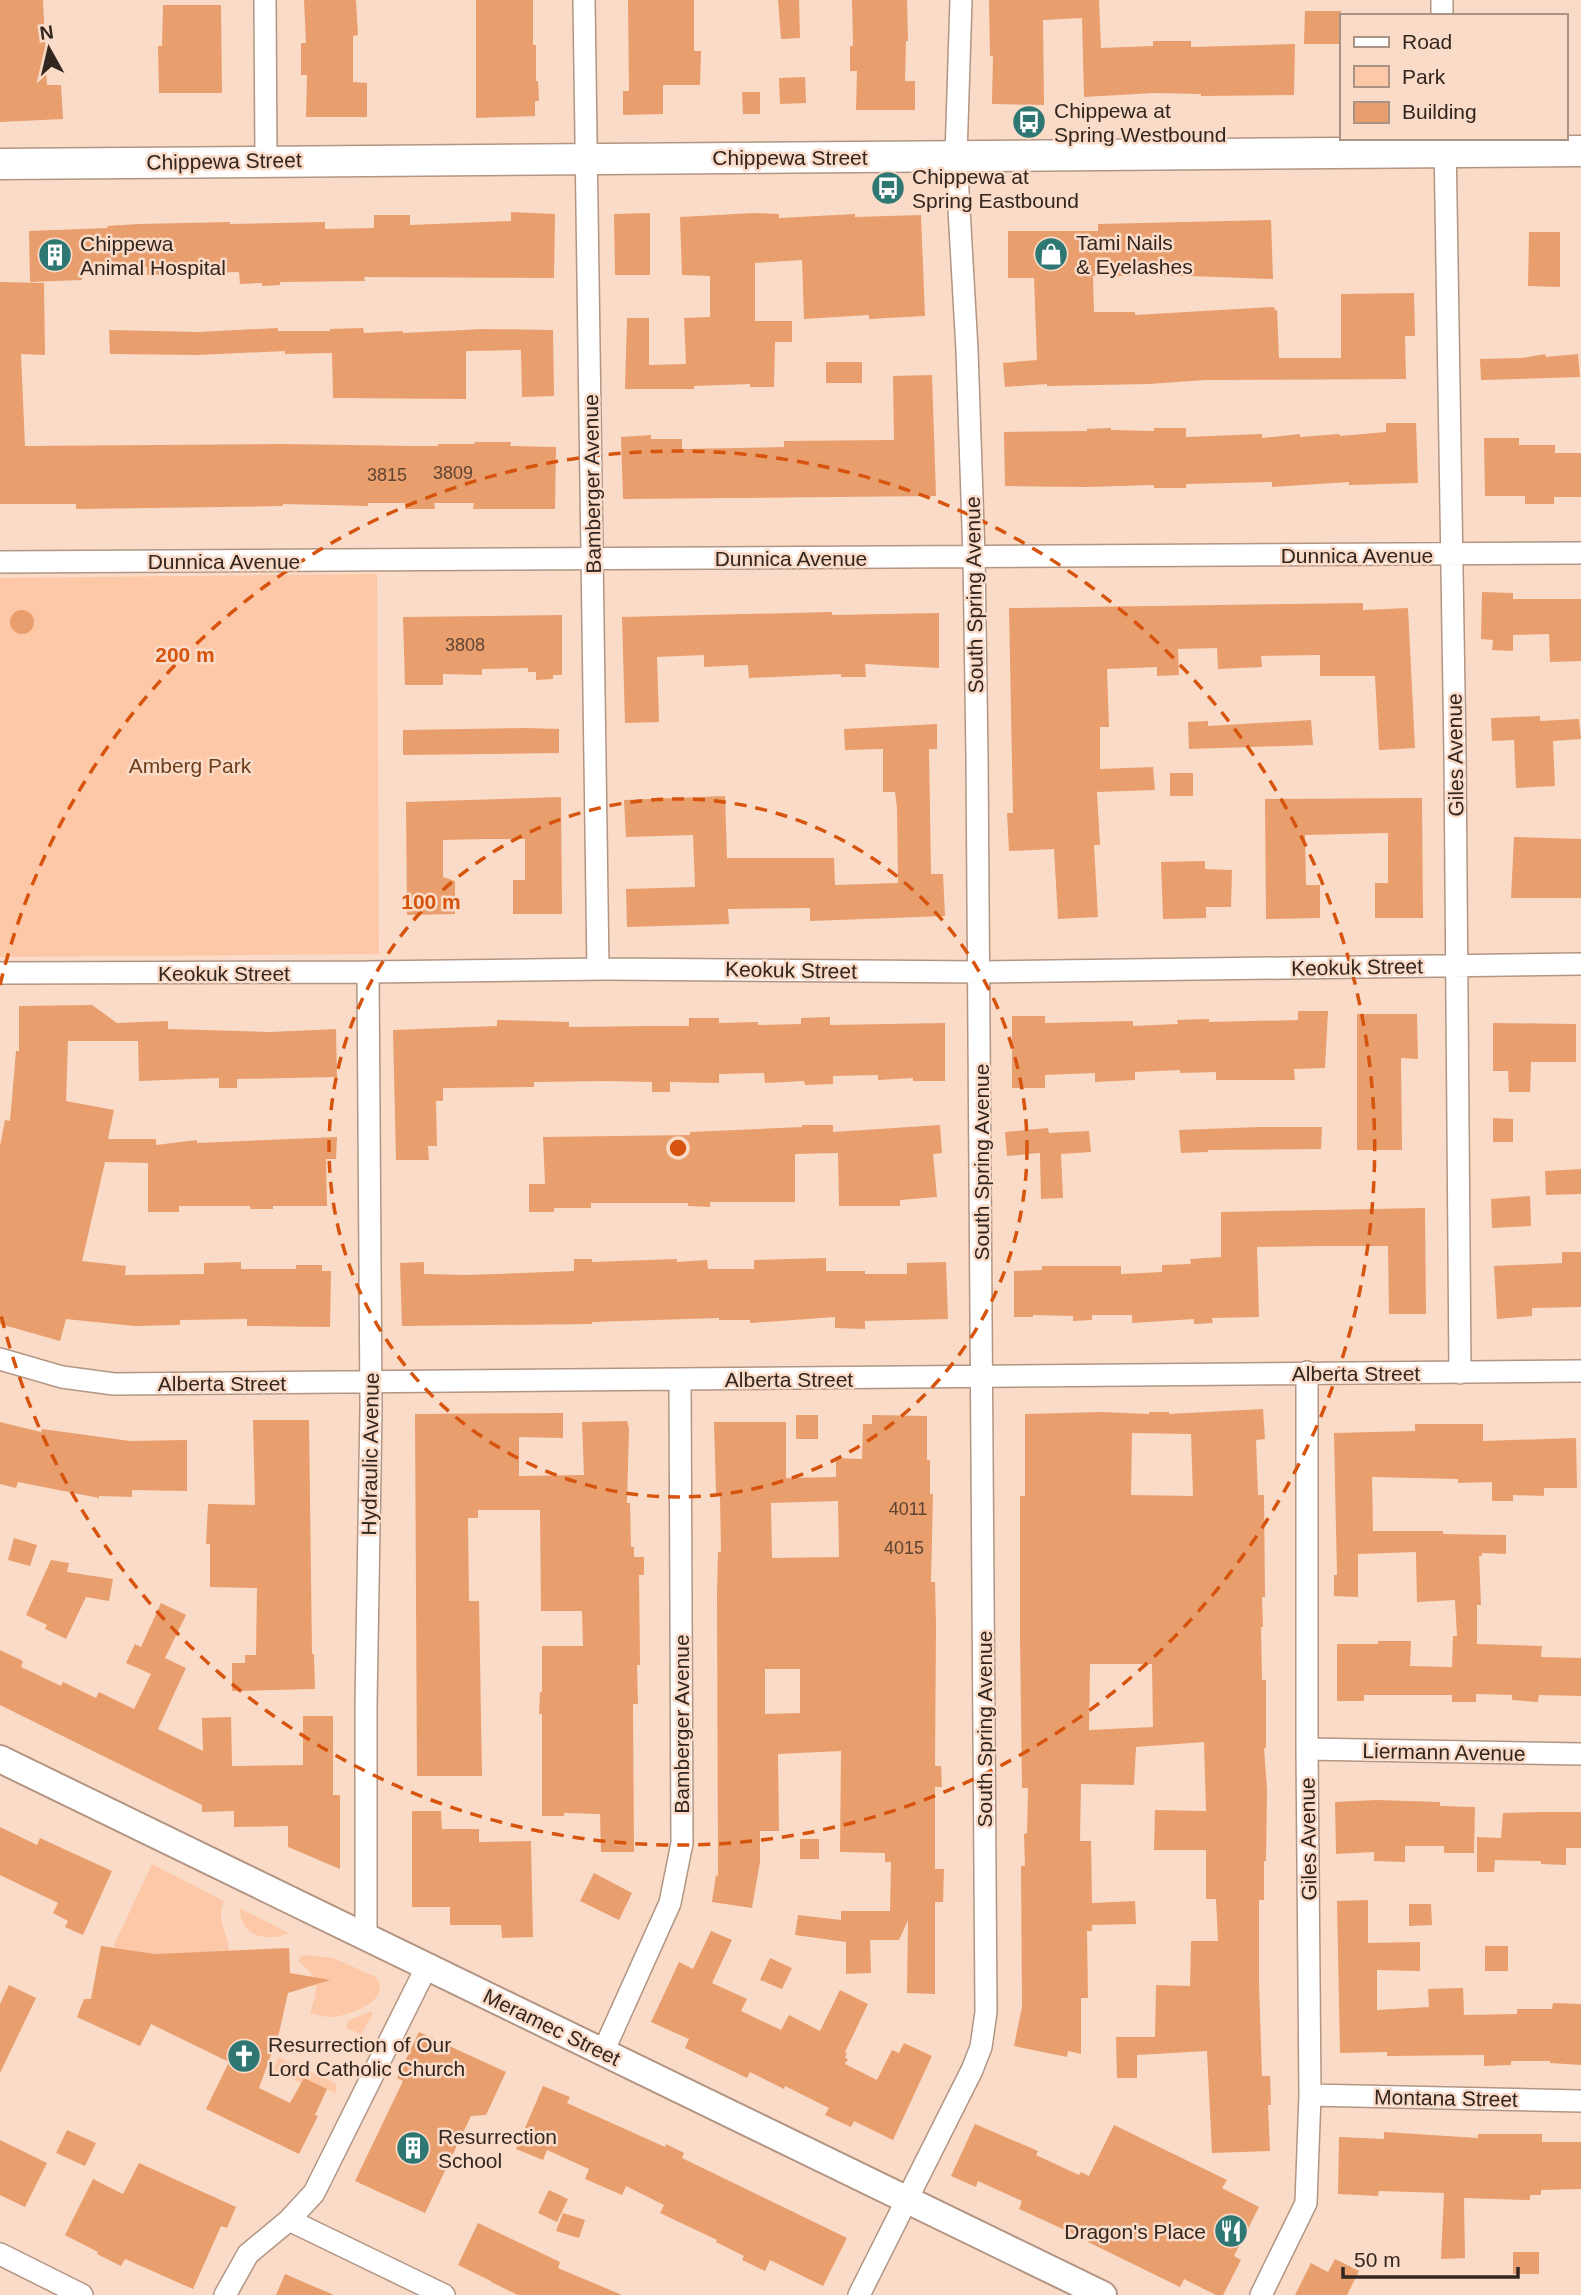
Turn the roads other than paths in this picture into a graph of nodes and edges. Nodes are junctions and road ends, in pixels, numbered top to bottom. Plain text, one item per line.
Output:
1 (265, 0) edge
2 (584, 0) edge
3 (961, 0) edge
4 (1446, 146) edge
5 (1581, 151) edge
6 (956, 156) junction
7 (585, 159) junction
8 (266, 160) junction
9 (0, 164) edge
10 (1581, 553) edge
11 (1451, 554) junction
12 (974, 557) junction
13 (593, 559) junction
14 (0, 562) edge
15 (1581, 964) edge
16 (1457, 965) junction
17 (598, 969) junction
18 (368, 972) junction
19 (980, 972) junction
20 (0, 973) edge
21 (0, 1359) edge
22 (1581, 1371) edge
23 (1307, 1372) junction
24 (1460, 1373) junction
25 (981, 1378) junction
26 (680, 1380) junction
27 (371, 1383) junction
28 (1307, 1749) junction
29 (1581, 1754) edge
30 (0, 1759) edge
31 (366, 1937) junction
32 (427, 1966) junction
33 (603, 2052) junction
34 (1310, 2095) junction
35 (1581, 2101) edge
36 (906, 2199) junction
37 (289, 2220) junction
38 (0, 2253) edge
39 (82, 2295) edge
40 (225, 2295) edge
41 (444, 2295) edge
42 (859, 2295) edge
43 (1103, 2295) edge
44 (1261, 2295) edge

1 - 8 street
2 - 7 street, Bamberger Avenue
3 - 6 street, South Spring Avenue
4 - 5 main road, Chippewa Street
4 - 6 main road, Chippewa Street
4 - 11 street, Giles Avenue
6 - 7 main road, Chippewa Street
6 - 12 street, South Spring Avenue
7 - 8 main road, Chippewa Street
7 - 13 street, Bamberger Avenue
8 - 9 main road, Chippewa Street
10 - 11 street, Dunnica Avenue
11 - 12 street, Dunnica Avenue
11 - 16 street, Giles Avenue
12 - 13 street, Dunnica Avenue
12 - 19 street, South Spring Avenue
13 - 14 street, Dunnica Avenue
13 - 17 street, Bamberger Avenue
15 - 16 street, Keokuk Street
16 - 19 street, Keokuk Street
16 - 24 street, Giles Avenue
17 - 18 street, Keokuk Street
17 - 19 street, Keokuk Street
18 - 20 street, Keokuk Street
18 - 27 street, Hydraulic Avenue
19 - 25 street, South Spring Avenue
21 - 27 street, Alberta Street
22 - 24 street, Alberta Street
23 - 24 street, Alberta Street
23 - 25 street, Alberta Street
23 - 28 street, Giles Avenue
25 - 26 street, Alberta Street
25 - 36 street, South Spring Avenue
26 - 27 street, Alberta Street
26 - 33 street, Bamberger Avenue
27 - 31 street, Hydraulic Avenue
28 - 29 street, Liermann Avenue
28 - 34 street, Giles Avenue
30 - 31 street, Meramec Street
31 - 32 street, Meramec Street
32 - 33 street, Meramec Street
32 - 37 street
33 - 36 street, Meramec Street
34 - 35 street, Montana Street
34 - 44 street, Giles Avenue
36 - 42 street, South Spring Avenue
36 - 43 street, Meramec Street
37 - 40 street
37 - 41 street
38 - 39 street

